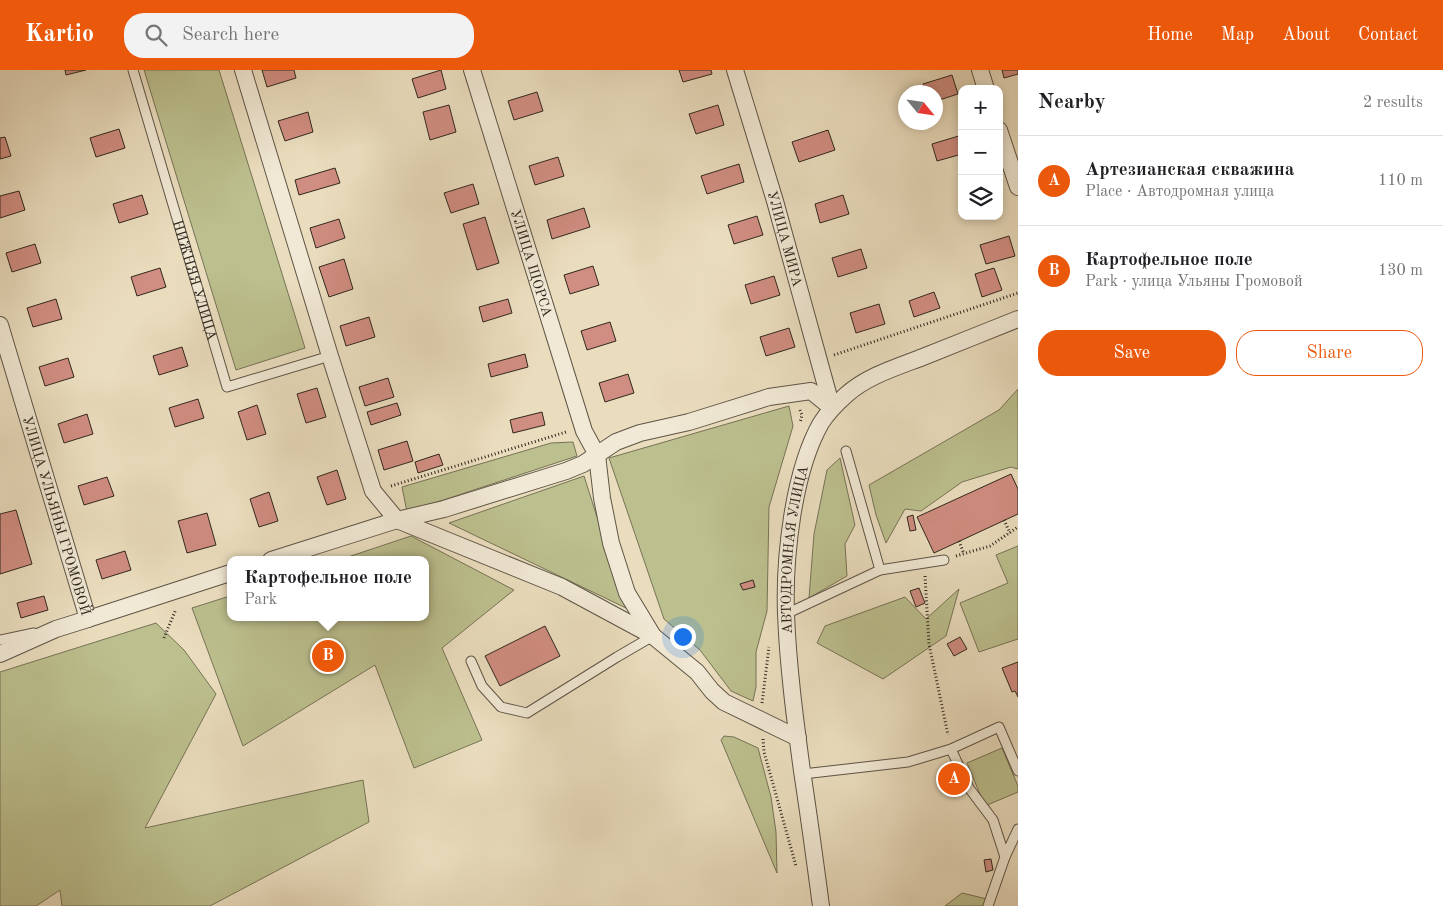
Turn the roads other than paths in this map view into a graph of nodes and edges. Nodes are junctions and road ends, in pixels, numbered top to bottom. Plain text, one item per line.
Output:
1 (133, 70) edge
2 (242, 70) edge
3 (472, 70) edge
4 (735, 70) edge
5 (980, 70) edge
6 (985, 85) edge
7 (1003, 142) edge
8 (1018, 186) edge
9 (1018, 320) edge
10 (0, 324) edge
11 (330, 356) junction
12 (832, 408) junction
13 (846, 451) dead end
14 (597, 455) junction
15 (397, 520) junction
16 (284, 556) edge
17 (944, 560) road end
18 (880, 570) junction
19 (227, 574) edge
20 (786, 614) junction
21 (88, 619) junction
22 (56, 629) junction
23 (653, 636) junction
24 (0, 640) edge
25 (0, 654) edge
26 (471, 661) dead end
27 (798, 738) junction
28 (951, 749) junction
29 (1018, 771) edge
30 (803, 774) junction
31 (1018, 829) edge
32 (1005, 857) junction
33 (821, 906) edge
34 (988, 906) edge

1 - 11 lane, НИЖНЯЯ УЛИЦА
2 - 11 street
3 - 14 street, УЛИЦА ЩОРСА
4 - 12 street, УЛИЦА МИРА
5 - 6 street
7 - 8 street
9 - 12 street, АВТОДРОМНАЯ УЛИЦА
10 - 21 street, УЛИЦА УЛЬЯНЫ ГРОМОВОЙ
11 - 15 street
12 - 14 street
12 - 20 street, АВТОДРОМНАЯ УЛИЦА
13 - 18 lane
14 - 15 street
14 - 23 street
15 - 16 street
15 - 23 street
17 - 18 lane
18 - 20 lane
19 - 21 street, УЛИЦА УЛЬЯНЫ ГРОМОВОЙ
20 - 27 street, АВТОДРОМНАЯ УЛИЦА
21 - 22 street
22 - 24 lane
22 - 25 street
23 - 26 lane
23 - 27 street
27 - 30 street, АВТОДРОМНАЯ УЛИЦА
28 - 29 lane
28 - 30 lane
28 - 32 lane
30 - 33 street, АВТОДРОМНАЯ УЛИЦА
31 - 32 lane
32 - 34 lane

